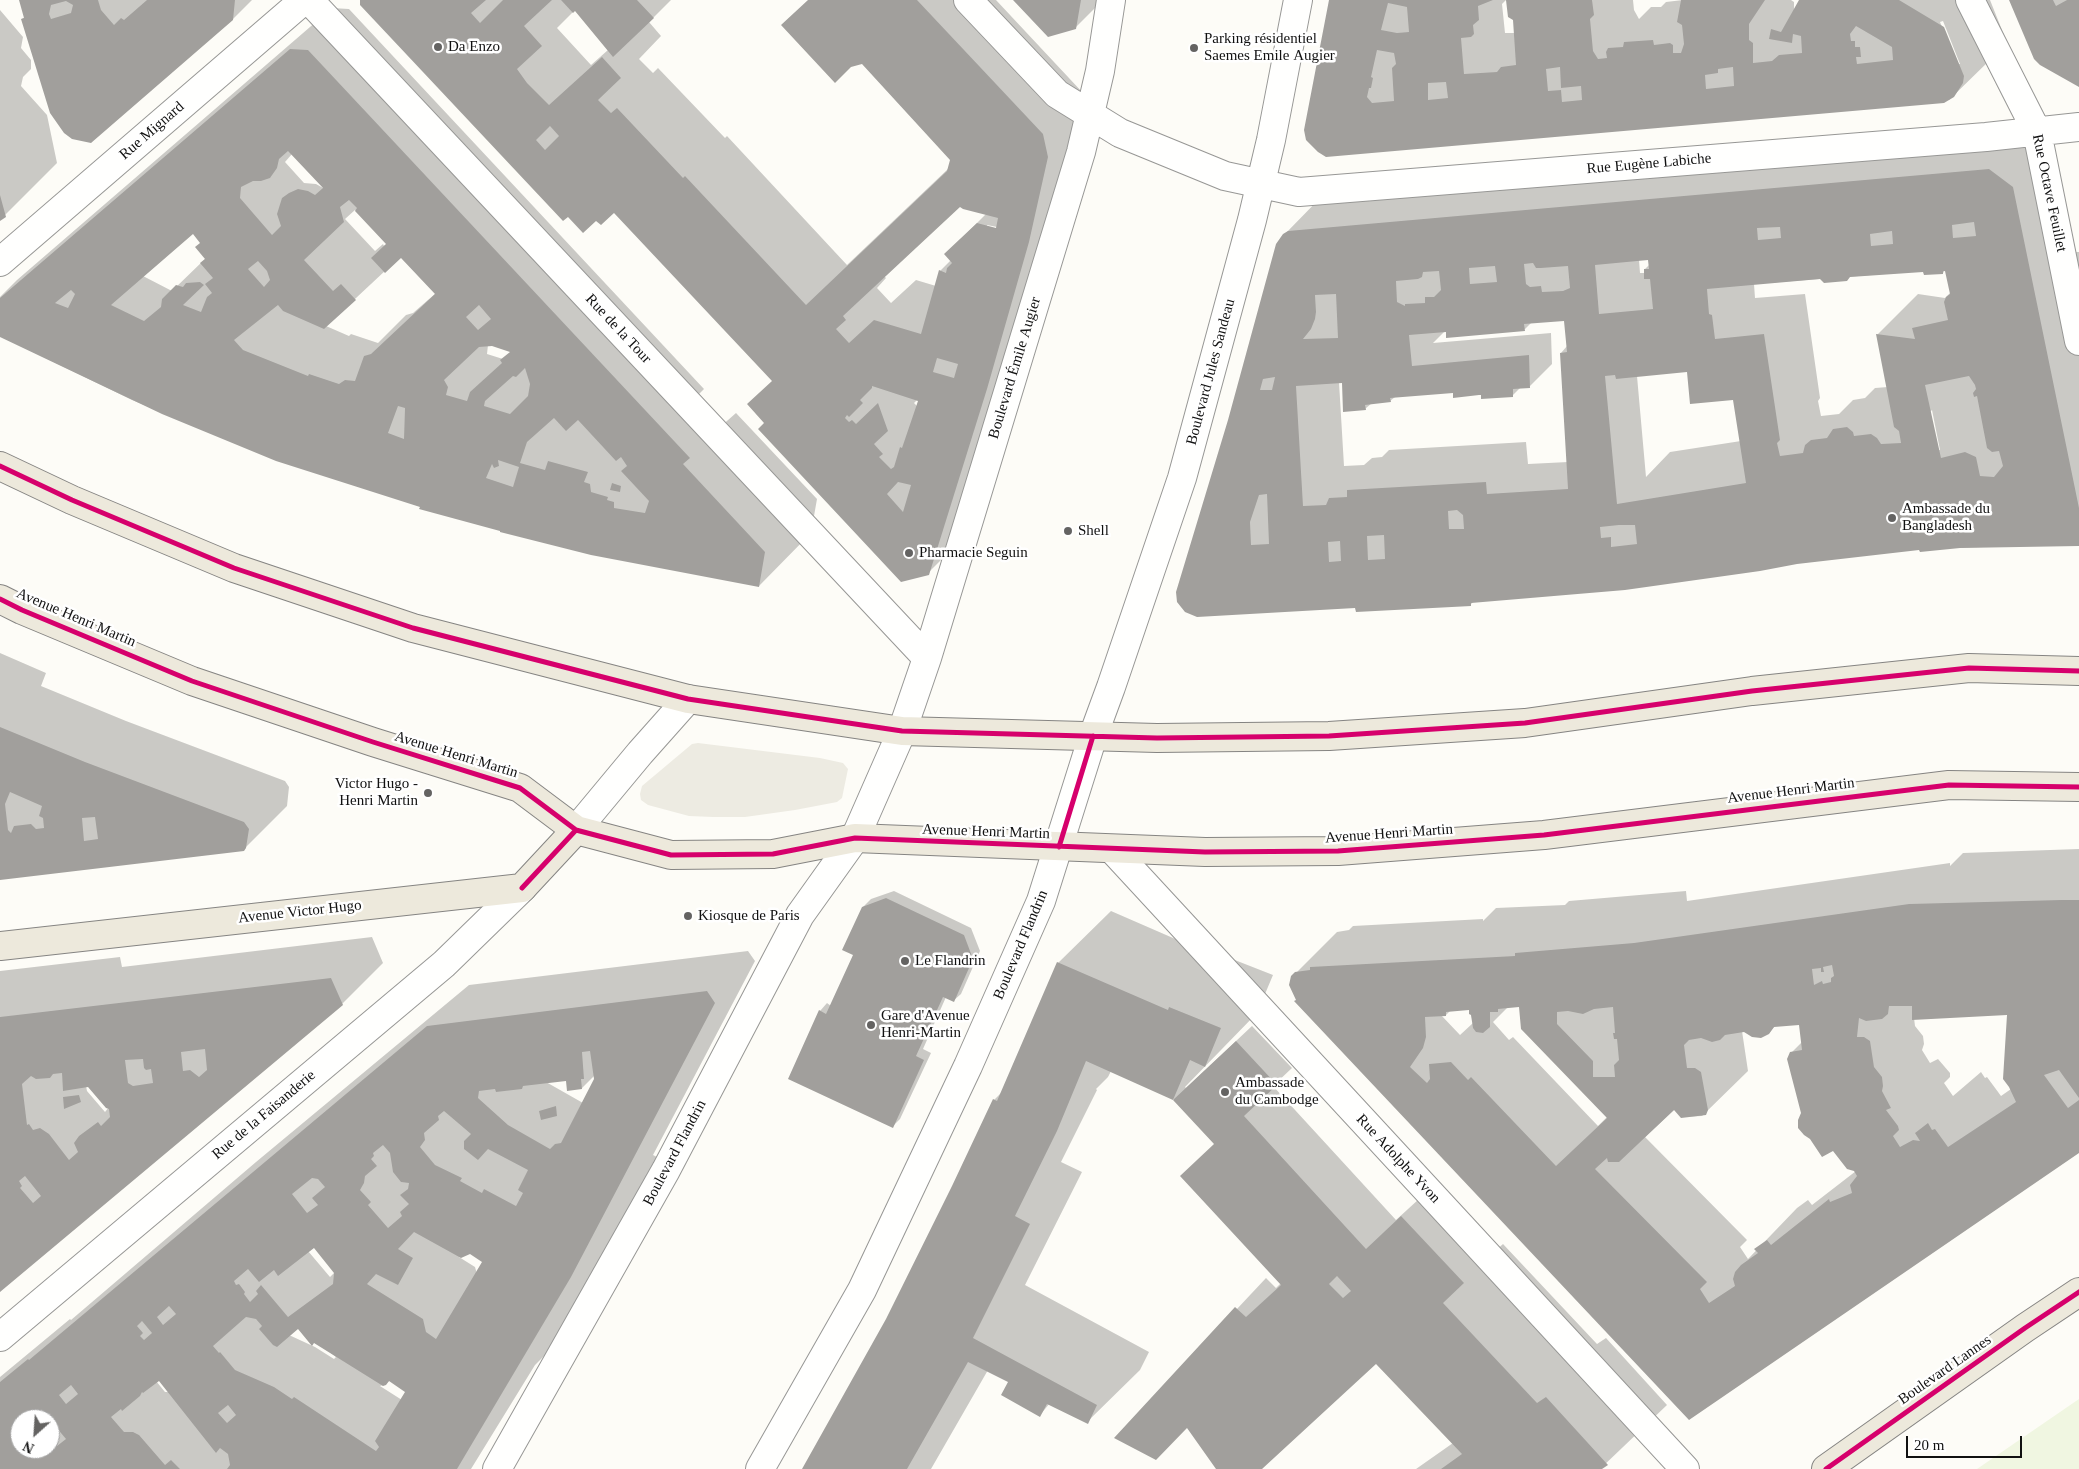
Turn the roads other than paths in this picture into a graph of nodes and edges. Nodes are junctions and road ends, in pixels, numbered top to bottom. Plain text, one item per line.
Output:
1 (304, 0) edge
2 (308, 0) edge
3 (968, 0) edge
4 (1110, 0) edge
5 (1298, 0) edge
6 (1970, 0) edge
7 (1090, 115) junction
8 (2079, 127) edge
9 (2037, 132) junction
10 (1261, 184) junction
11 (0, 262) edge
12 (2079, 341) edge
13 (0, 466) edge
14 (0, 599) edge
15 (927, 658) junction
16 (2079, 671) edge
17 (688, 699) junction
18 (902, 732) junction
19 (1093, 736) junction
20 (2079, 787) edge
21 (576, 830) junction
22 (855, 838) junction
23 (1059, 847) junction
24 (1112, 849) junction
25 (522, 888) junction
26 (0, 946) edge
27 (2079, 1292) edge
28 (0, 1336) edge
29 (497, 1469) edge
30 (760, 1469) edge
31 (1684, 1469) edge
32 (1826, 1469) edge

1 - 11 street, Rue Mignard
2 - 15 street, Rue de la Tour
3 - 7 street, Rue Eugène Labiche
4 - 7 street, Boulevard Émile Augier
5 - 10 street, Boulevard Jules Sandeau
6 - 9 street, Rue Octave Feuillet
7 - 10 street, Rue Eugène Labiche
7 - 15 street, Boulevard Émile Augier
8 - 9 street, Rue Eugène Labiche
9 - 10 street, Rue Eugène Labiche
9 - 12 street, Rue Octave Feuillet
10 - 19 street, Boulevard Jules Sandeau
13 - 17 main road
14 - 21 main road, Avenue Henri Martin
15 - 18 street, Boulevard Émile Augier
16 - 19 main road
17 - 18 main road
17 - 21 street
18 - 19 main road
18 - 22 street, Boulevard Flandrin
19 - 23 street, Boulevard Jules Sandeau
20 - 24 main road, Avenue Henri Martin
21 - 22 main road, Avenue Henri Martin
21 - 25 main road
22 - 23 main road, Avenue Henri Martin
22 - 29 street, Boulevard Flandrin
23 - 24 main road, Avenue Henri Martin
23 - 30 street, Boulevard Flandrin
24 - 31 street, Rue Adolphe Yvon
25 - 26 main road, Avenue Victor Hugo
25 - 28 street, Rue de la Faisanderie
27 - 32 main road, Boulevard Lannes

